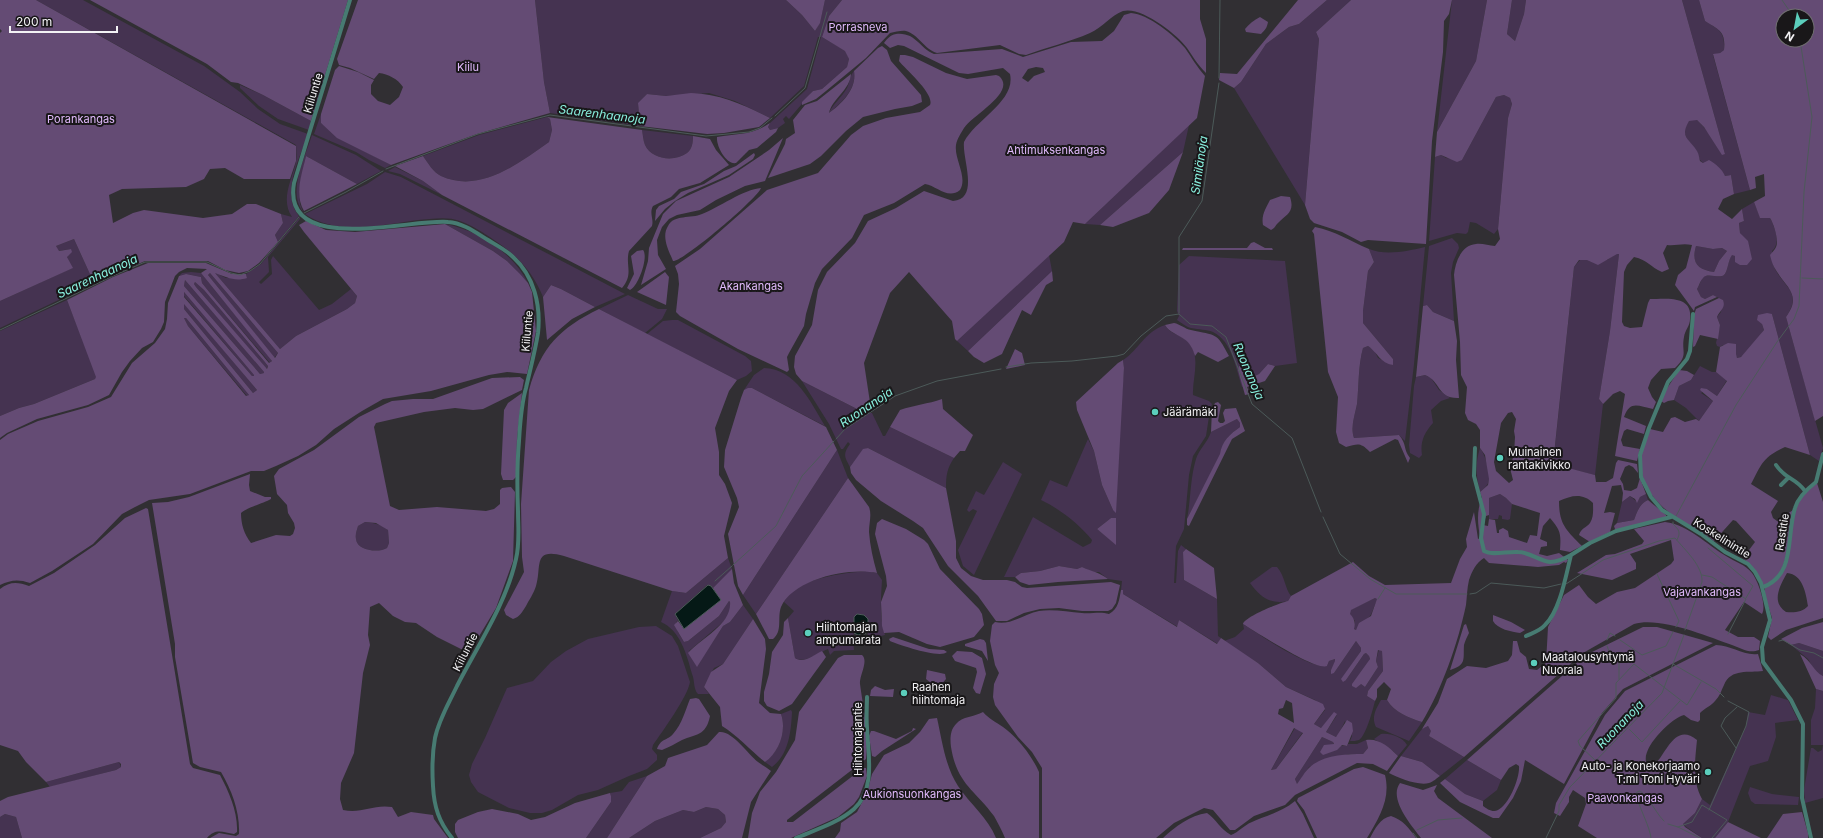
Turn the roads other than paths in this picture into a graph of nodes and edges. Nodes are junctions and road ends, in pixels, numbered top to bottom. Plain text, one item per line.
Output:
1 (350, 0) edge
2 (1693, 314) dead end
3 (1475, 448) dead end
4 (1823, 454) edge
5 (1776, 465) dead end
6 (1788, 478) junction
7 (1781, 485) dead end
8 (1805, 491) junction
9 (1671, 517) junction
10 (1571, 555) junction
11 (1763, 587) junction
12 (1526, 636) dead end
13 (867, 697) dead end
14 (452, 838) edge
15 (796, 838) edge
16 (1811, 838) edge

1 - 14 street, Kiiluntie
2 - 9 street, Koskelinintie
3 - 10 street
4 - 8 street, Rastitie
5 - 6 street
6 - 7 street
6 - 8 street
8 - 11 street, Rastitie
9 - 10 street
9 - 11 street, Koskelinintie
10 - 12 street
11 - 16 street, Koskelinintie
13 - 15 street, Hiihtomajantie

